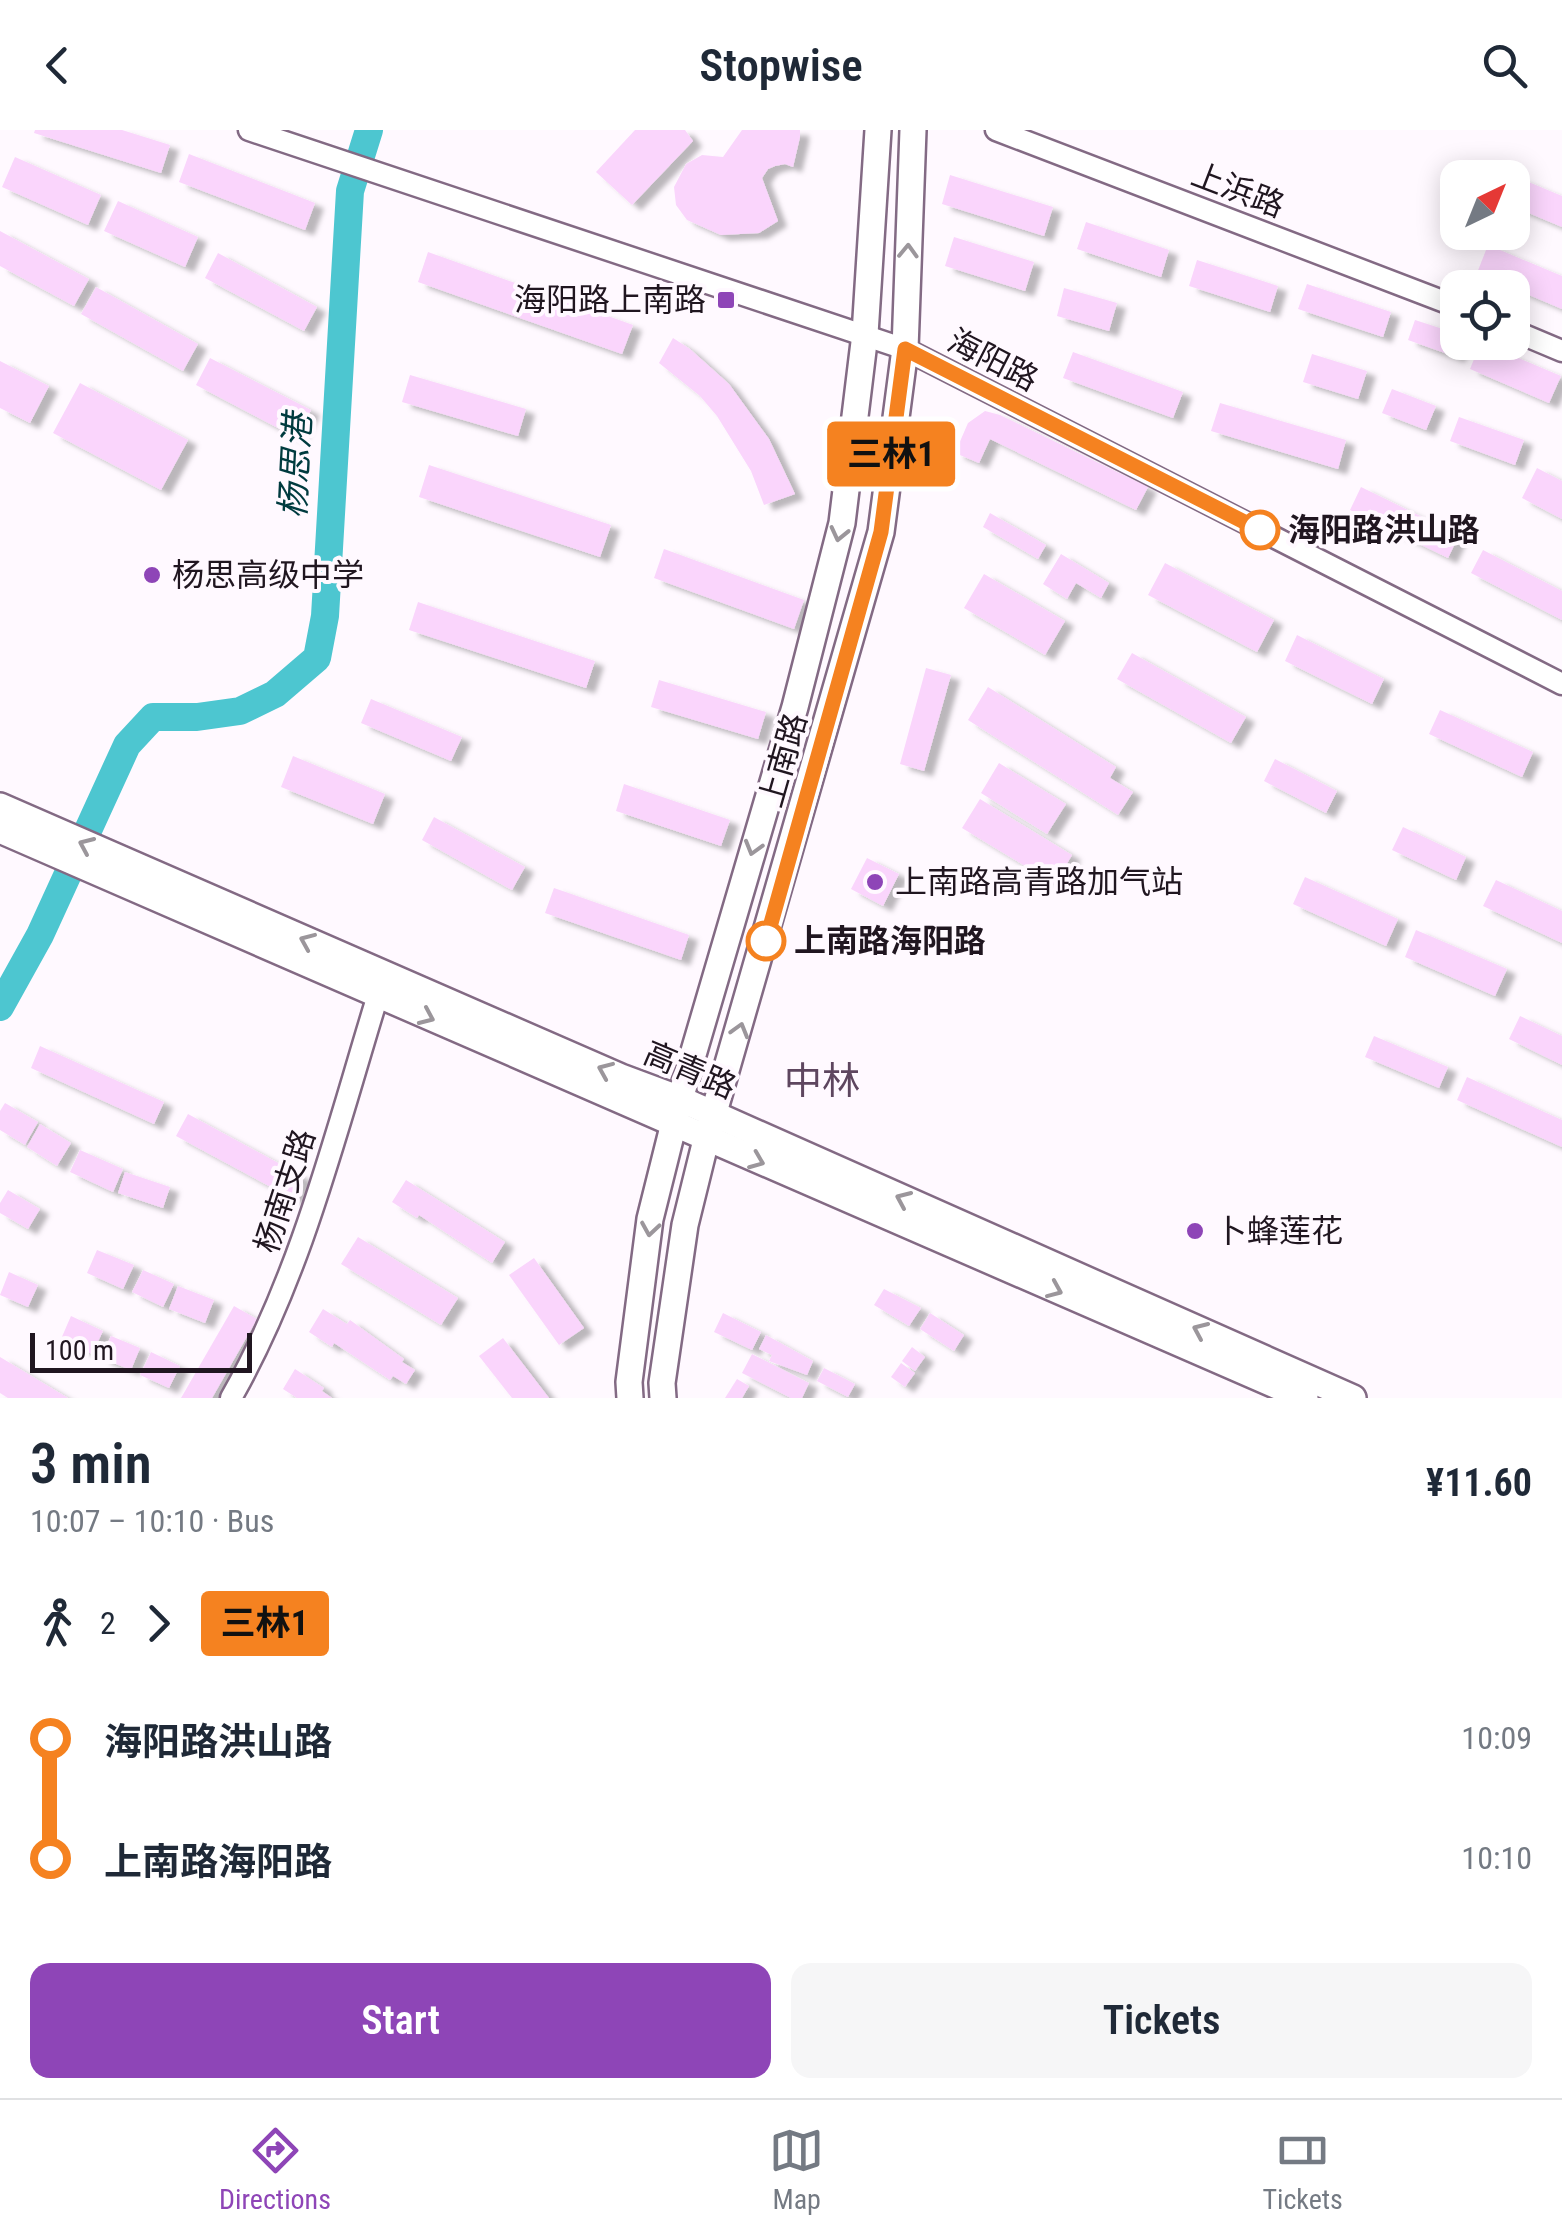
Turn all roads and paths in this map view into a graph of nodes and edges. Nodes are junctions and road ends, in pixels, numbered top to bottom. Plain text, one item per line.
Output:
1 (249, 130) edge
2 (878, 130) edge
3 (913, 130) edge
4 (996, 130) edge
5 (1440, 300) edge
6 (865, 334) junction
7 (1530, 338) edge
8 (905, 349) junction
9 (1562, 351) edge
10 (1562, 684) edge
11 (0, 806) edge
12 (0, 830) edge
13 (48, 840) junction
14 (117, 870) junction
15 (378, 995) junction
16 (680, 1099) junction
17 (716, 1115) junction
18 (674, 1126) junction
19 (706, 1140) junction
20 (231, 1398) edge
21 (630, 1398) edge
22 (663, 1398) edge
23 (1305, 1398) edge
24 (1354, 1398) edge

1 - 6 street, 海阳路
2 - 6 main road, 上南路
8 -> 3 main road, 上南路
4 - 5 street, 上浜路
6 - 8 street, 海阳路
6 -> 16 main road, 上南路
7 - 9 street
8 - 10 street, 海阳路
17 -> 8 main road, 上南路
11 - 13 main road, 高青路
12 - 13 main road, 高青路
13 - 14 main road, 高青路
14 - 15 main road, 高青路
16 -> 14 main road, 高青路
15 -> 18 main road, 高青路
15 - 20 street, 杨南支路
16 - 17 main road, 高青路
16 - 18 main road, 上南路
17 - 19 main road, 上南路
24 -> 17 main road, 高青路
18 - 19 main road, 高青路
18 -> 21 main road, 上南路
19 - 22 main road, 上南路
19 -> 23 main road, 高青路

